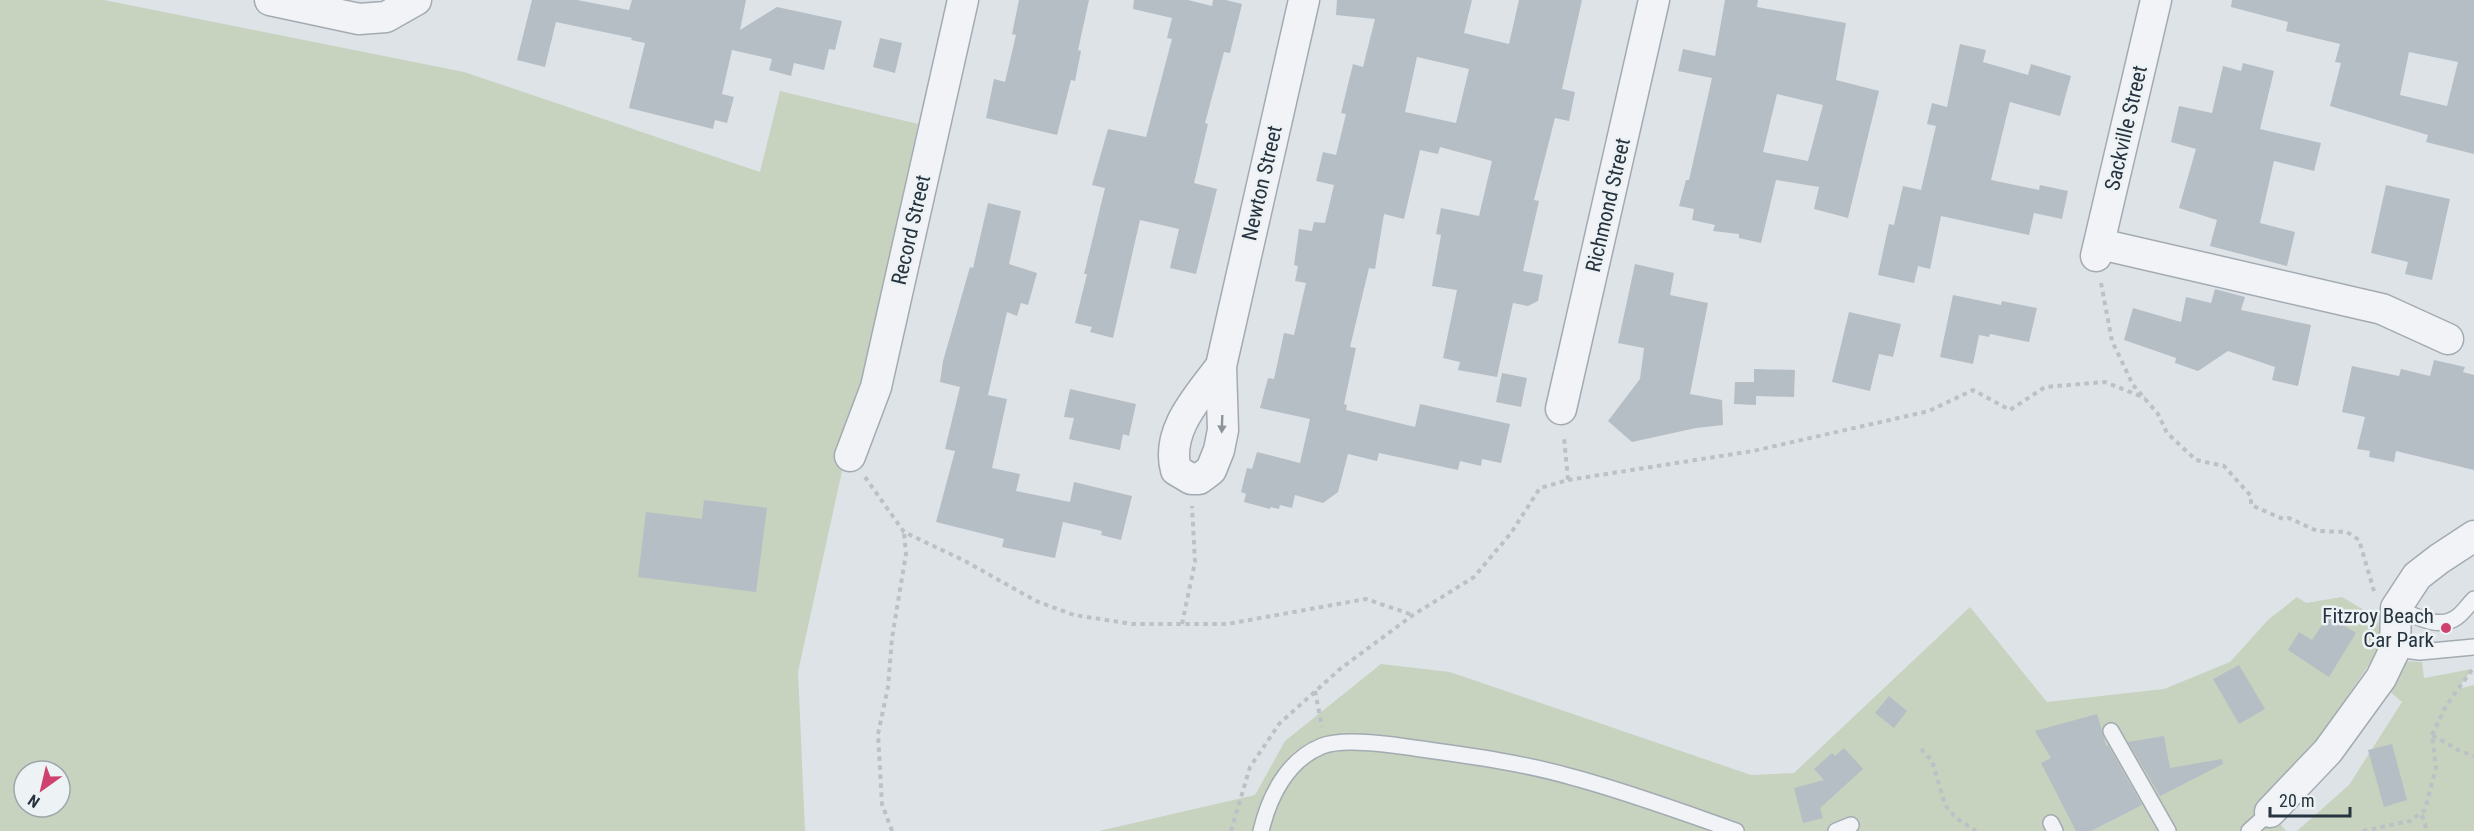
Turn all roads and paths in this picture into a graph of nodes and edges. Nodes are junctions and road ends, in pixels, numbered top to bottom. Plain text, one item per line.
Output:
1 (270, 0) edge
2 (963, 0) edge
3 (1304, 0) edge
4 (1654, 0) edge
5 (2156, 0) edge
6 (412, 3) edge
7 (2098, 250) junction
8 (2448, 339) dead end
9 (1221, 366) junction
10 (2145, 398) junction
11 (1561, 409) joint
12 (850, 456) joint
13 (1191, 479) junction
14 (1568, 480) junction
15 (904, 532) junction
16 (2474, 536) edge
17 (2474, 599) edge
18 (2396, 608) junction
19 (1413, 615) junction
20 (1182, 624) junction
21 (2474, 647) edge
22 (2395, 649) junction
23 (2474, 666) edge
24 (2474, 675) edge
25 (2467, 677) junction
26 (1316, 691) junction
27 (2111, 731) dead end
28 (2432, 735) junction
29 (1325, 745) junction
30 (1921, 749) dead end
31 (2474, 756) edge
32 (2422, 815) junction
33 (2259, 821) edge
34 (1851, 825) dead end
35 (892, 831) edge
36 (1231, 831) edge
37 (1261, 831) edge
38 (1736, 831) edge
39 (1836, 831) edge
40 (1976, 831) edge
41 (2168, 831) edge
42 (2363, 831) edge
43 (2427, 831) edge

1 - 6 street
2 - 12 street, Record Street
3 - 9 street, Newton Street
4 - 11 street, Richmond Street
5 - 7 street, Sackville Street
7 - 8 street
7 - 10 path
9 -> 13 street, Newton Street
9 - 13 street, Newton Street
10 - 14 path
10 - 18 path
11 - 14 path
12 - 15 path
13 - 20 path
14 - 19 path
15 - 20 path
15 - 35 path
16 - 18 street
17 - 18 lane
18 - 22 street
19 - 20 path
19 - 26 path
21 - 22 lane
22 - 33 street
23 - 25 path
24 - 25 path
25 - 28 path
26 - 29 path
26 - 36 path
27 - 41 lane
28 - 31 path
28 - 32 path
29 - 37 lane
29 - 38 lane
30 - 40 path
32 - 42 path
32 - 43 path
34 - 39 lane

